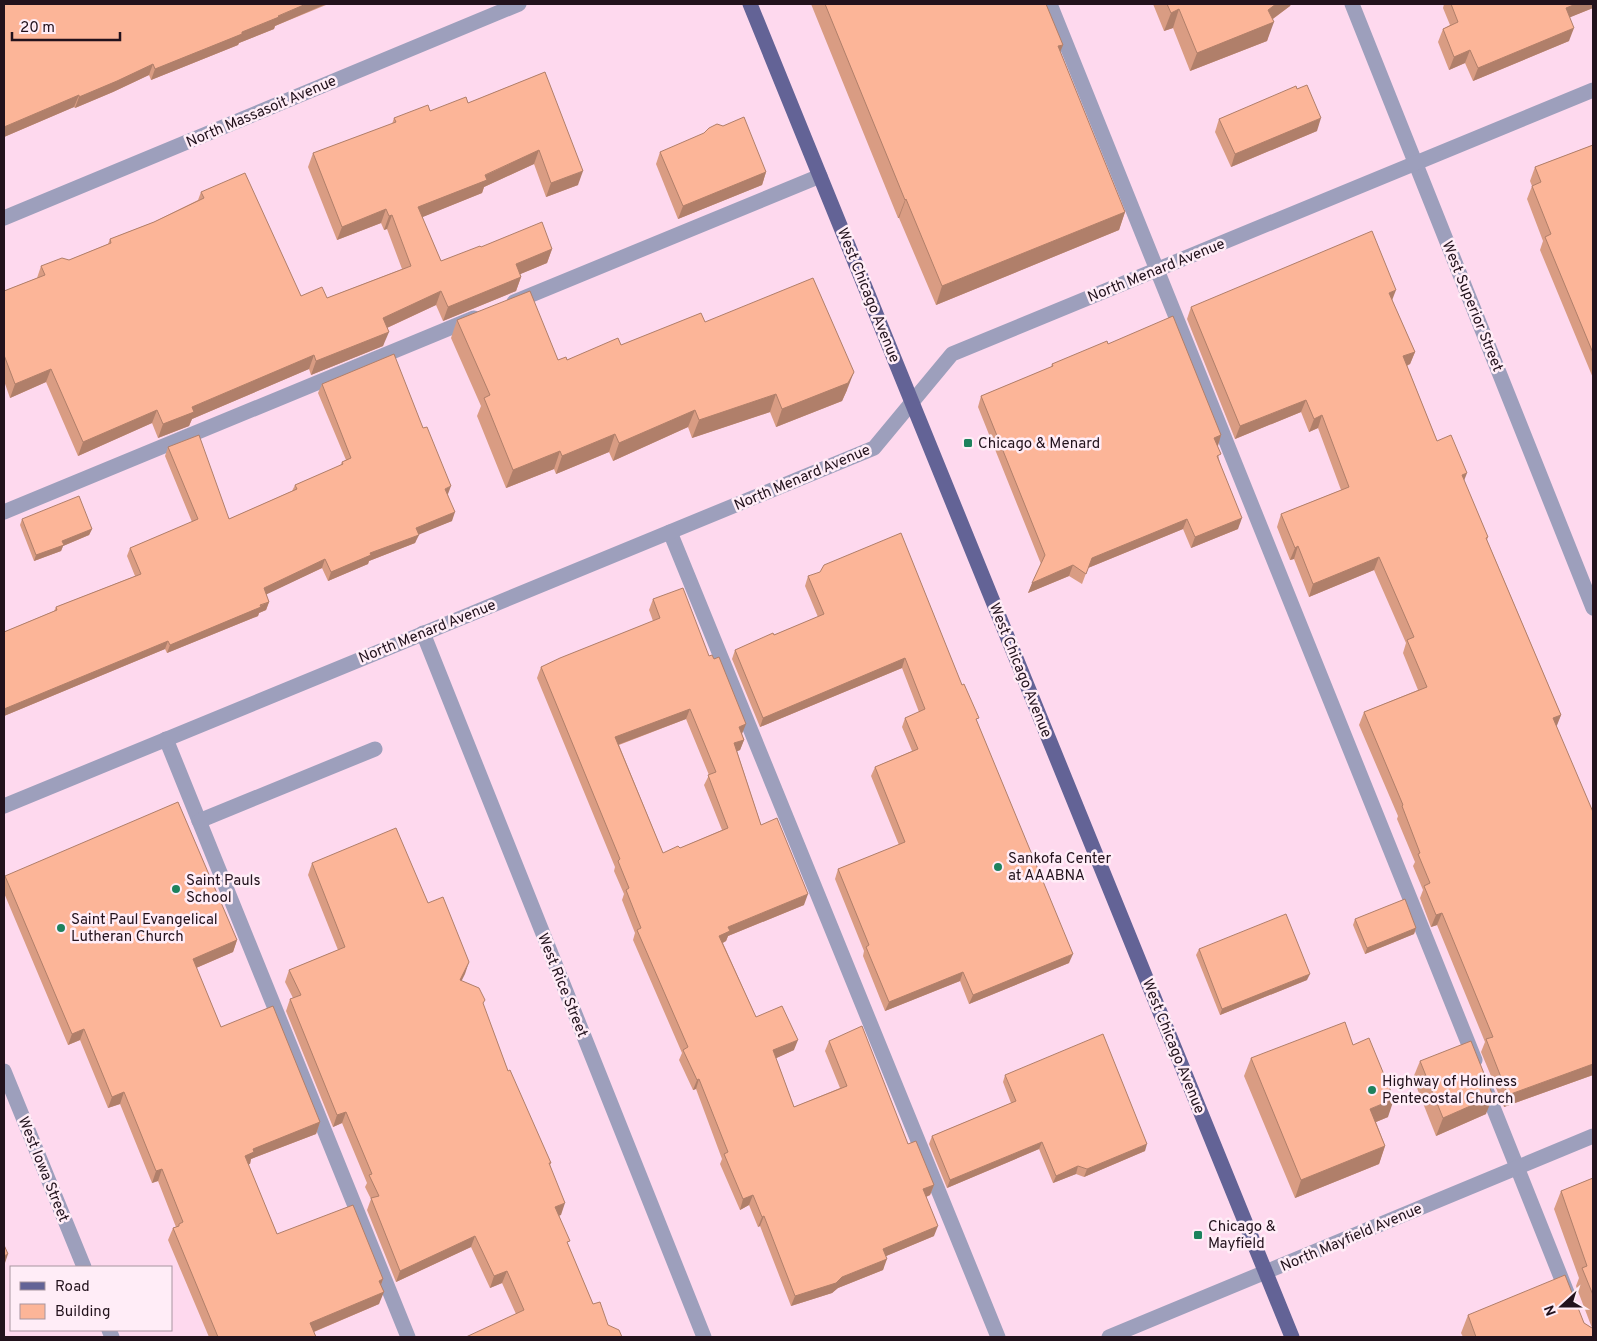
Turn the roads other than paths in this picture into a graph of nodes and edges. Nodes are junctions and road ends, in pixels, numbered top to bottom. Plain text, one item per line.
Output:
1 (519, 4) edge
2 (750, 4) edge
3 (1050, 4) edge
4 (1352, 4) edge
5 (1593, 90) edge
6 (1416, 163) junction
7 (820, 176) junction
8 (4, 218) edge
9 (1158, 270) junction
10 (912, 402) junction
11 (4, 512) edge
12 (670, 532) junction
13 (1593, 608) edge
14 (422, 634) junction
15 (166, 739) junction
16 (375, 750) dead end
17 (4, 806) edge
18 (199, 821) junction
19 (4, 1071) edge
20 (1593, 1136) edge
21 (1518, 1168) junction
22 (84, 1266) edge
23 (1266, 1273) junction
24 (1575, 1310) edge
25 (408, 1337) edge
26 (704, 1337) edge
27 (998, 1337) edge
28 (1109, 1337) edge
29 (1292, 1337) edge

1 - 8 street, North Massasoit Avenue
2 - 7 main road, West Chicago Avenue
3 - 9 street
4 - 6 street, West Superior Street
5 - 6 street, North Menard Avenue
6 - 9 street, North Menard Avenue
6 - 13 street, West Superior Street
7 - 10 main road, West Chicago Avenue
7 - 11 street
9 - 10 street, North Menard Avenue
9 - 21 street
10 - 12 street, North Menard Avenue
10 - 23 main road, West Chicago Avenue
12 - 14 street, North Menard Avenue
12 - 27 street
14 - 15 street, North Menard Avenue
14 - 26 street, West Rice Street
15 - 17 street, North Menard Avenue
15 - 18 street
16 - 18 street
18 - 25 street
19 - 22 street, West Iowa Street
20 - 21 street, North Mayfield Avenue
21 - 23 street, North Mayfield Avenue
21 - 24 street
23 - 28 street, North Mayfield Avenue
23 - 29 main road, West Chicago Avenue

